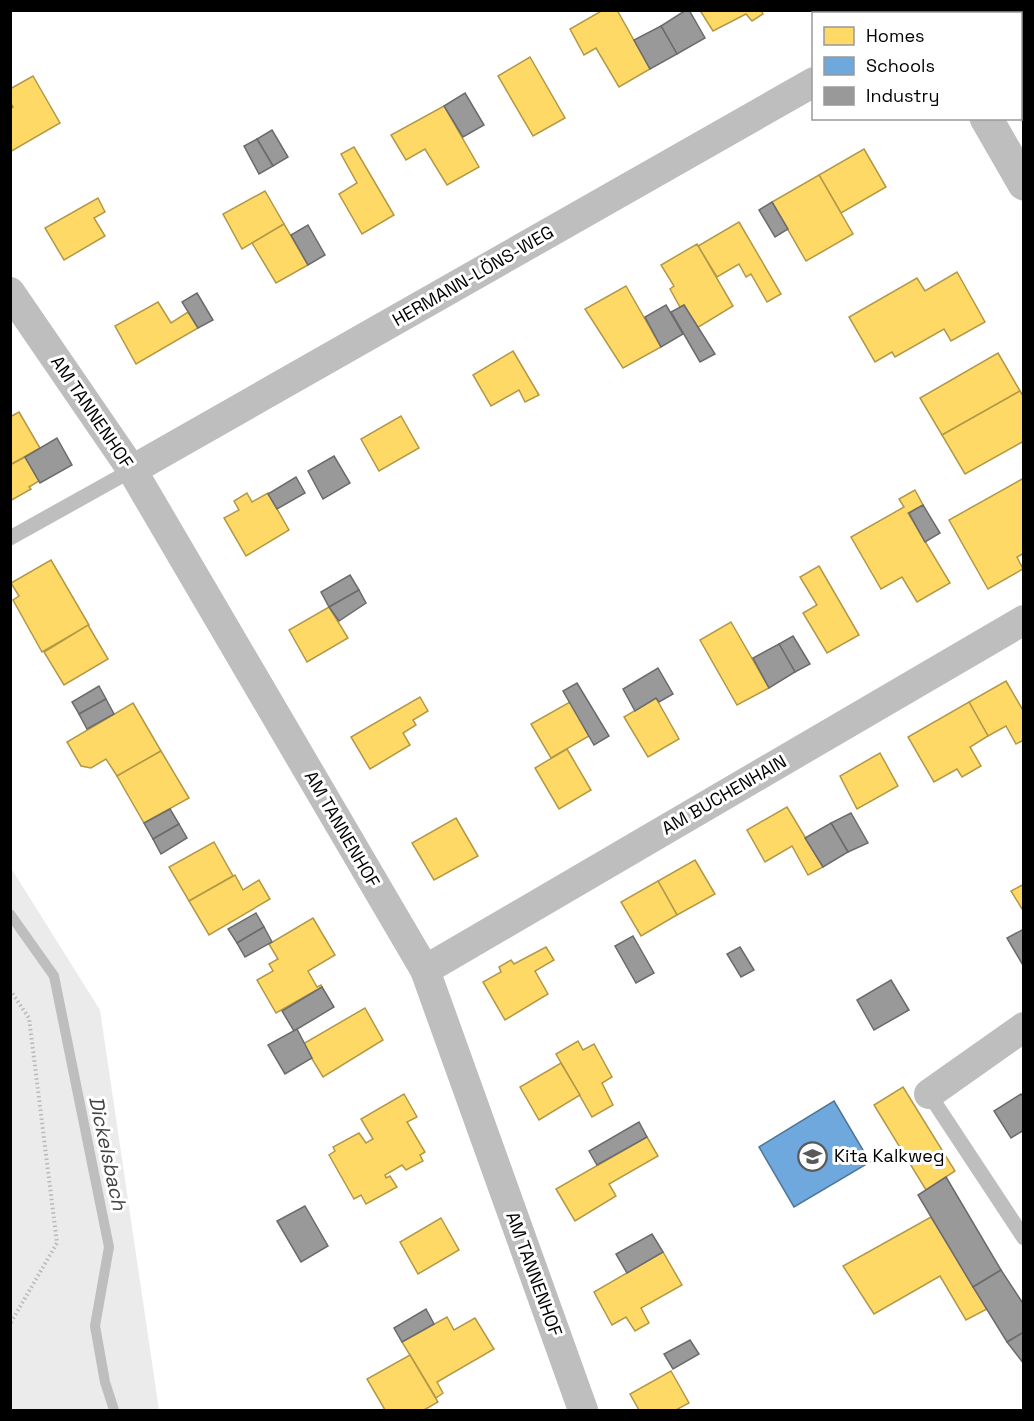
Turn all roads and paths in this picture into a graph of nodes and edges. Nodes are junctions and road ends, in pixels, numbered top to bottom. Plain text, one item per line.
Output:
1 (812, 83) edge
2 (987, 120) edge
3 (1023, 184) edge
4 (10, 292) edge
5 (132, 470) junction
6 (10, 538) edge
7 (1023, 620) edge
8 (425, 970) junction
9 (10, 990) edge
10 (1023, 1027) edge
11 (929, 1094) joint
12 (1023, 1238) edge
13 (10, 1324) edge
14 (583, 1410) edge

1 - 5 street, HERMANN-LÖNS-WEG
2 - 3 street
4 - 5 street, AM TANNENHOF
5 - 6 lane
5 - 8 street, AM TANNENHOF
7 - 8 street, AM BUCHENHAIN
8 - 14 street, AM TANNENHOF
9 - 13 path
10 - 11 street
11 - 12 lane

